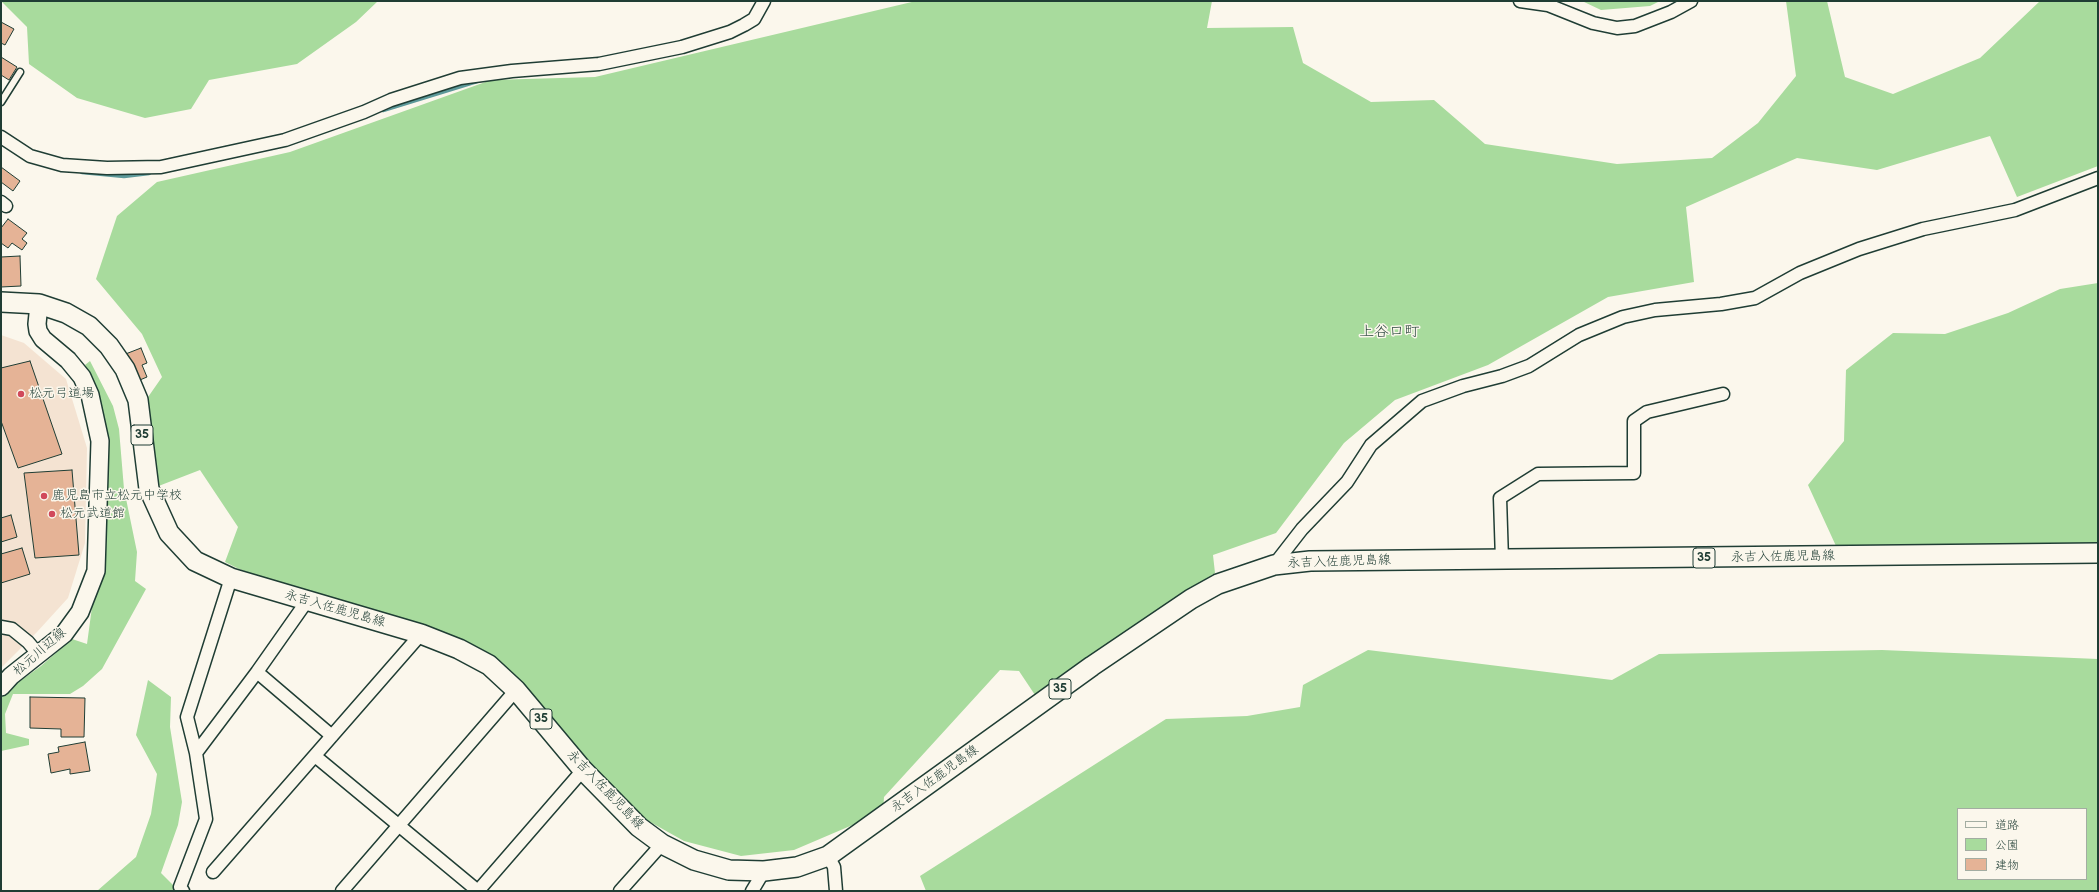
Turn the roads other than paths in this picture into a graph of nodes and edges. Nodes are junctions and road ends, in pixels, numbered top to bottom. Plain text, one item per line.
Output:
1 (764, 1) edge
2 (1520, 1) edge
3 (1691, 1) edge
4 (20, 72) dead end
5 (1, 102) edge
6 (1, 137) edge
7 (2098, 178) edge
8 (1, 302) edge
9 (39, 304) junction
10 (1723, 394) dead end
11 (2098, 553) edge
12 (1502, 560) junction
13 (1274, 565) junction
14 (231, 578) junction
15 (307, 601) junction
16 (1, 627) edge
17 (421, 634) junction
18 (39, 655) junction
19 (257, 672) junction
20 (1, 687) edge
21 (516, 690) junction
22 (332, 736) junction
23 (196, 753) junction
24 (315, 756) junction
25 (583, 770) junction
26 (400, 825) junction
27 (662, 844) junction
28 (828, 856) junction
29 (764, 871) junction
30 (213, 872) dead end
31 (183, 891) edge
32 (342, 891) edge
33 (478, 891) edge
34 (620, 891) edge
35 (752, 891) edge
36 (836, 891) edge

1 - 6 street
2 - 3 street
4 - 5 lane
7 - 13 street
8 - 9 main road, 永吉入佐鹿児島線 / 35
9 - 14 main road, 永吉入佐鹿児島線 / 35
9 - 18 main road, 松元川辺線
10 - 12 street
11 - 12 main road, 永吉入佐鹿児島線 / 35
12 - 13 main road, 永吉入佐鹿児島線 / 35
13 - 28 main road, 永吉入佐鹿児島線 / 35
14 - 15 main road, 永吉入佐鹿児島線 / 35
14 - 23 street
15 - 17 main road, 永吉入佐鹿児島線 / 35
15 - 19 street
16 - 18 street
17 - 21 main road, 永吉入佐鹿児島線 / 35
17 - 22 street
18 - 20 main road, 松元川辺線
19 - 22 street
19 - 23 street
21 - 25 main road, 永吉入佐鹿児島線 / 35
21 - 26 street
22 - 24 street
23 - 31 street
24 - 26 street
24 - 30 street
25 - 27 main road, 永吉入佐鹿児島線 / 35
25 - 33 street
26 - 32 street
26 - 33 street
27 - 29 main road, 永吉入佐鹿児島線 / 35
27 - 34 street
28 - 29 main road, 永吉入佐鹿児島線 / 35
28 - 36 street
29 - 35 street

